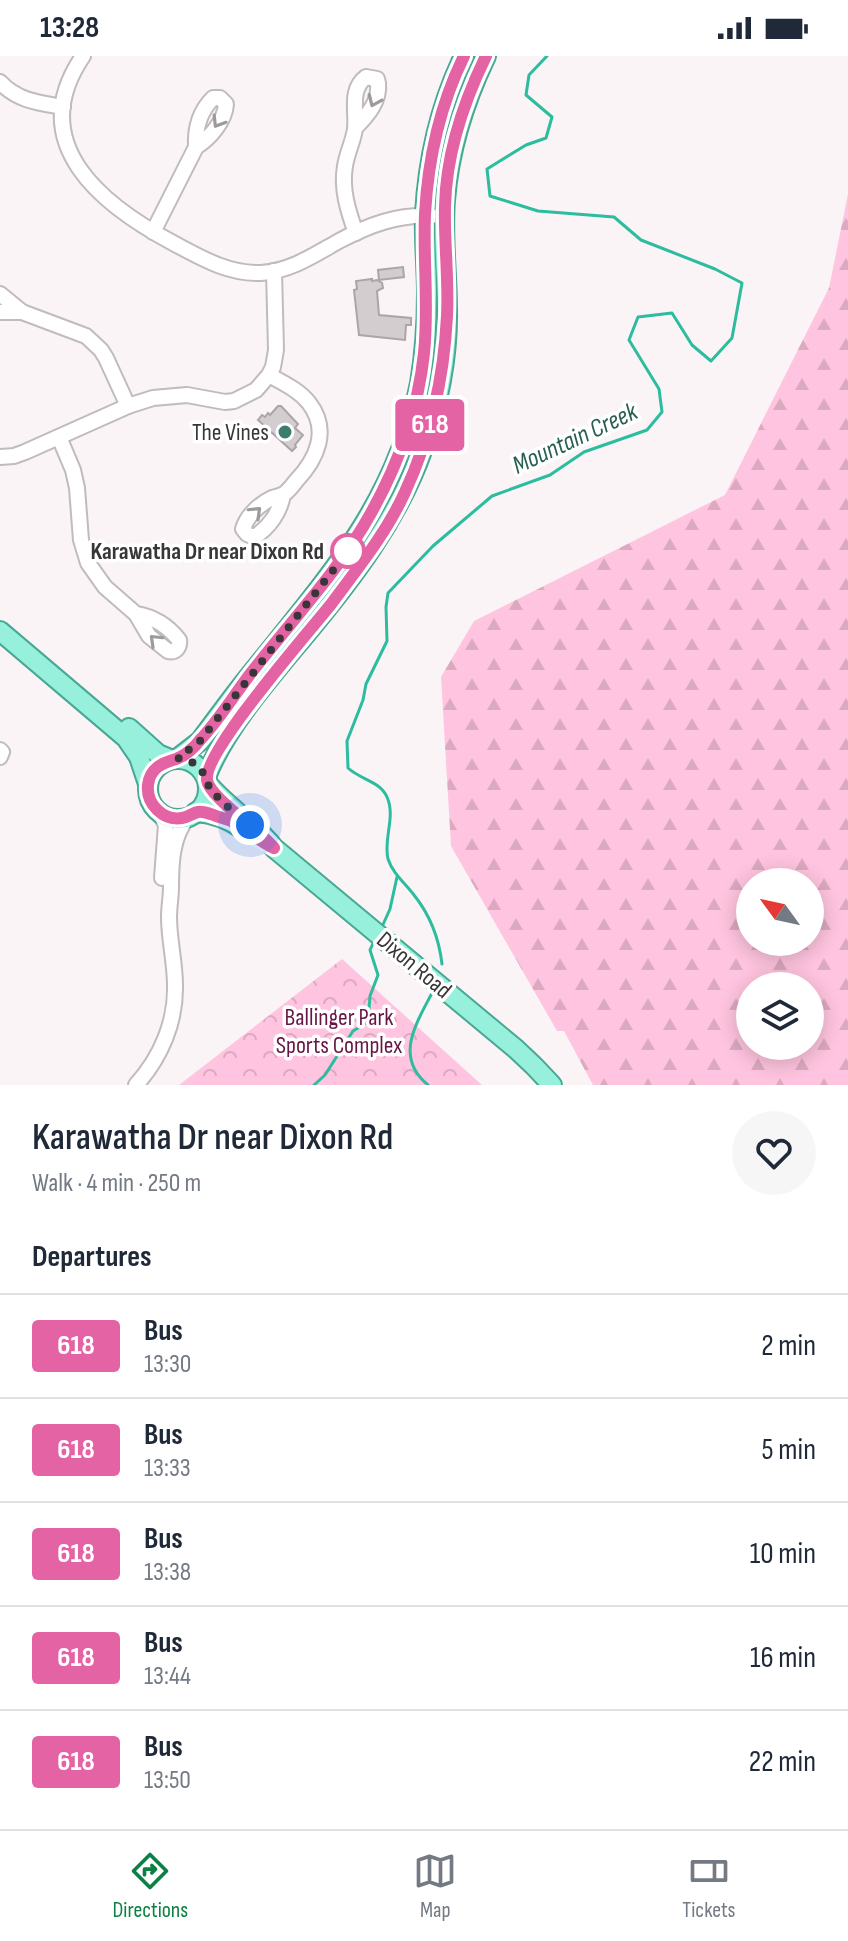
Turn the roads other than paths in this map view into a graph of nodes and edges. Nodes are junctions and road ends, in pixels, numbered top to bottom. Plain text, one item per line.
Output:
1 (83, 56) edge
2 (464, 56) edge
3 (486, 56) edge
4 (0, 82) edge
5 (63, 107) junction
6 (355, 128) dead end
7 (196, 147) dead end
8 (425, 215) junction
9 (445, 216) junction
10 (153, 232) junction
11 (356, 233) junction
12 (274, 271) junction
13 (0, 294) edge
14 (0, 312) edge
15 (22, 312) junction
16 (269, 375) junction
17 (128, 406) junction
18 (59, 437) junction
19 (0, 457) edge
20 (283, 495) dead end
21 (136, 614) dead end
22 (0, 631) edge
23 (45, 668) junction
24 (0, 750) edge
25 (0, 757) edge
26 (174, 759) junction
27 (207, 781) junction
28 (148, 784) junction
29 (159, 812) junction
30 (192, 815) junction
31 (274, 848) junction
32 (169, 917) junction
33 (136, 1085) edge
34 (552, 1085) edge

1 - 5 street
2 - 8 main road
3 - 9 main road
4 - 5 street
5 - 10 street
6 - 11 street
7 - 10 street
8 - 9 street
8 - 11 street
8 - 26 main road
9 - 27 main road
10 - 12 street
11 - 12 street
12 - 16 street
13 - 15 street
14 - 15 street
15 - 17 street
16 - 17 street
16 - 20 street
17 - 18 street
18 - 19 street
18 - 21 street
22 - 23 main road
23 - 26 main road
23 - 28 main road
24 - 25 street
26 - 27 main road
26 - 28 main road
27 - 30 main road
27 - 31 main road, Dixon Road
28 - 29 main road
29 - 30 main road
29 - 32 street
30 - 31 main road, Dixon Road
30 - 32 street
31 - 34 main road, Dixon Road
32 - 33 street

